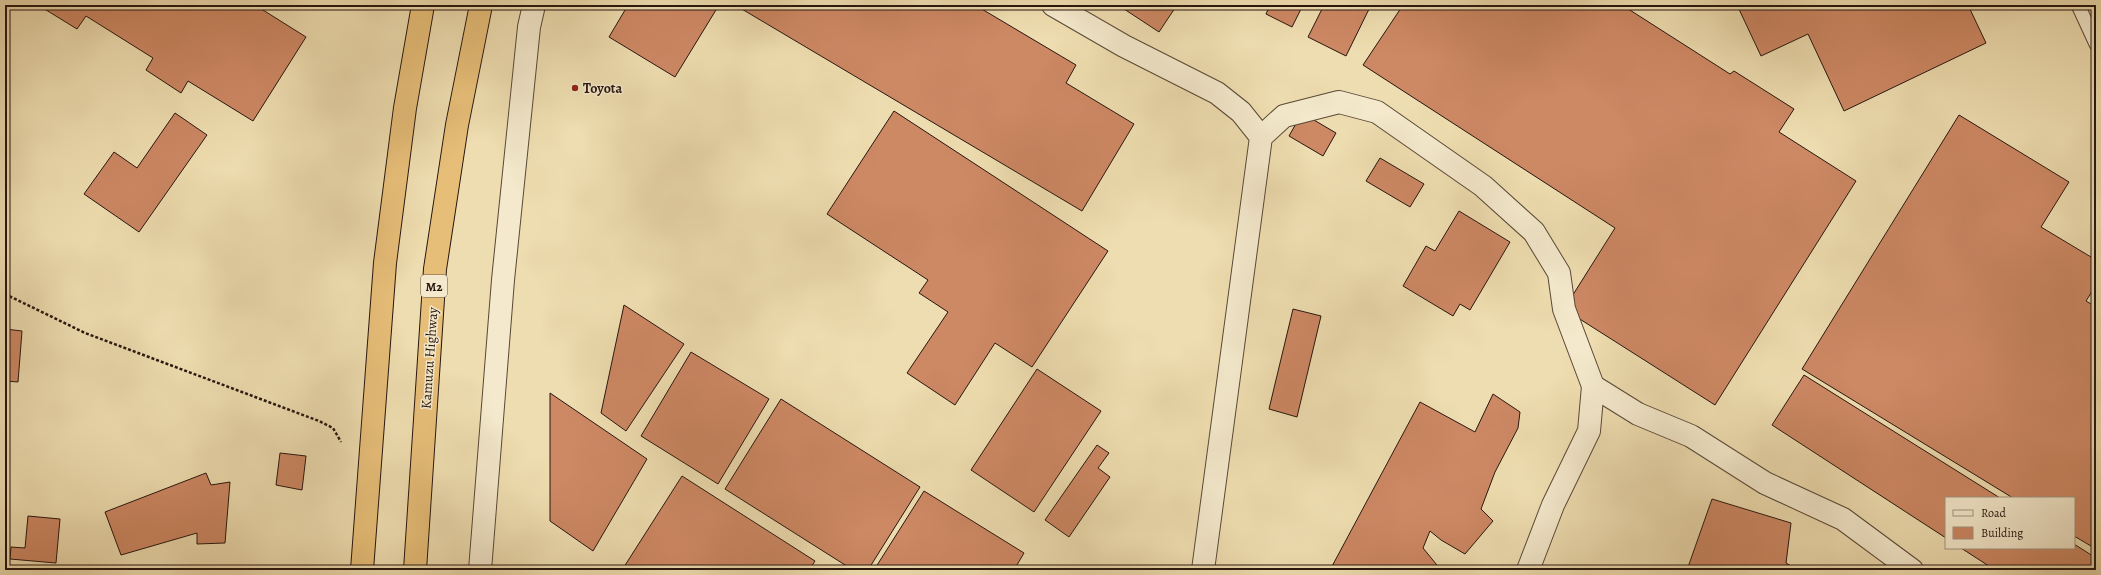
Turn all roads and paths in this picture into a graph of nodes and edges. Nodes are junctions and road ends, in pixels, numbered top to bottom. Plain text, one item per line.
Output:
1 (423, 5) edge
2 (481, 5) edge
3 (534, 5) edge
4 (1053, 5) edge
5 (2078, 5) edge
6 (2096, 44) edge
7 (1261, 137) junction
8 (5, 294) edge
9 (1593, 386) junction
10 (342, 447) dead end
11 (362, 570) edge
12 (415, 570) edge
13 (480, 570) edge
14 (1204, 570) edge
15 (1528, 570) edge
16 (1912, 570) edge

1 - 11 highway
2 - 12 highway, Kamuzu Highway / M2
3 - 13 street
4 - 7 street
5 - 6 lane
7 - 9 street
7 - 14 street
8 - 10 path
9 - 15 street
9 - 16 street

